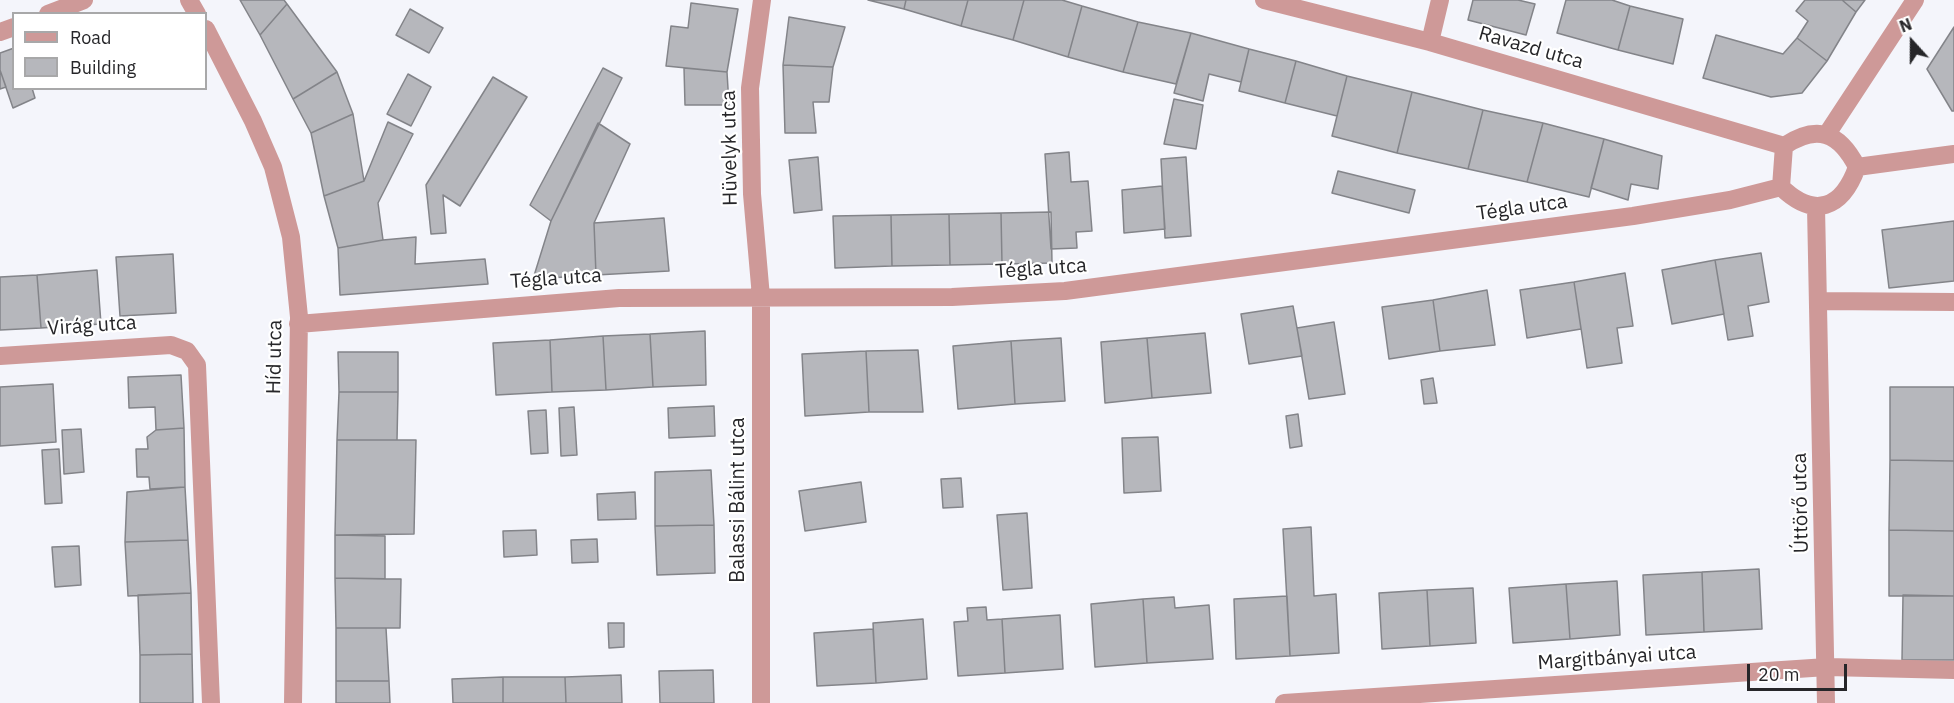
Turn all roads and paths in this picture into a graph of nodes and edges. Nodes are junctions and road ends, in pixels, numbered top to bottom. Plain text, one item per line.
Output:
1 (84, 0) edge
2 (762, 0) edge
3 (1264, 0) edge
4 (1440, 0) edge
5 (1915, 0) edge
6 (53, 12) edge
7 (207, 31) edge
8 (1430, 42) junction
9 (1827, 134) junction
10 (1784, 146) junction
11 (1954, 154) edge
12 (1857, 167) junction
13 (1780, 187) junction
14 (1816, 207) junction
15 (761, 297) junction
16 (1819, 301) junction
17 (1954, 302) edge
18 (298, 324) junction
19 (0, 356) edge
20 (1827, 667) junction
21 (1954, 670) edge
22 (211, 703) edge
23 (293, 703) edge
24 (760, 703) edge
25 (1284, 703) edge
26 (1826, 703) edge

1 - 6 street
2 - 15 street, Hüvelyk utca
3 - 8 street, Ravazd utca
4 - 8 street
5 - 9 street
7 - 18 street, Híd utca
8 - 10 street, Ravazd utca
9 - 10 street
9 - 12 street
10 - 13 street
11 - 12 street
12 - 14 street
13 - 14 street
13 - 15 street, Tégla utca
14 - 16 street, Úttörő utca
15 - 18 street, Tégla utca
15 - 24 street, Balassi Bálint utca
16 - 17 street
16 - 20 street, Úttörő utca
18 - 23 street, Híd utca
19 - 22 street, Virág utca
20 - 21 street, Margitbányai utca
20 - 25 street, Margitbányai utca
20 - 26 street, Úttörő utca

